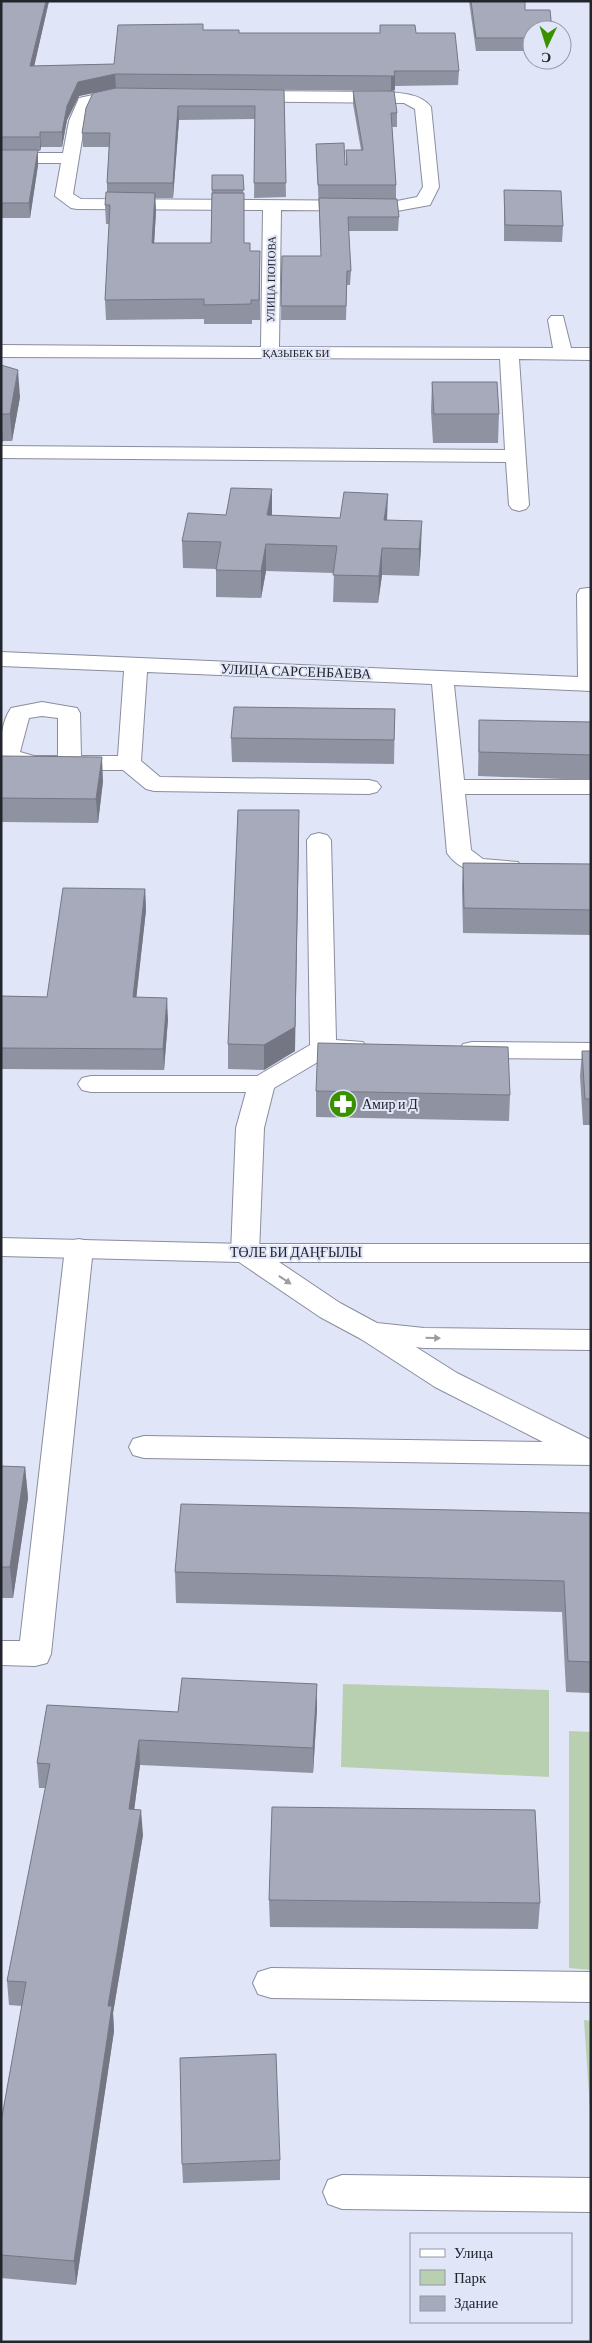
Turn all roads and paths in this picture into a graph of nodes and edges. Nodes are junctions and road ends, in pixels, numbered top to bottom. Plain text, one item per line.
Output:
1 (1, 158) edge
2 (72, 158) junction
3 (272, 205) junction
4 (558, 320) dead end
5 (1, 351) edge
6 (270, 353) junction
7 (510, 354) junction
8 (563, 354) junction
9 (591, 354) edge
10 (1, 452) edge
11 (516, 456) junction
12 (519, 505) dead end
13 (588, 594) dead end
14 (1, 659) edge
15 (136, 664) junction
16 (442, 677) junction
17 (590, 683) edge
18 (70, 763) edge
19 (129, 763) junction
20 (369, 787) dead end
21 (452, 787) junction
22 (591, 788) edge
23 (318, 840) dead end
24 (533, 868) edge
25 (322, 1048) junction
26 (382, 1048) edge
27 (452, 1050) edge
28 (591, 1052) edge
29 (91, 1084) dead end
30 (262, 1084) junction
31 (1, 1247) edge
32 (78, 1248) junction
33 (245, 1253) junction
34 (591, 1253) edge
35 (371, 1332) junction
36 (591, 1340) edge
37 (144, 1448) dead end
38 (591, 1453) edge
39 (1, 1653) edge
40 (271, 1982) dead end
41 (591, 1987) edge
42 (342, 2192) dead end
43 (591, 2195) edge

1 - 2 street
2 - 3 street
2 - 3 street
3 - 6 street, УЛИЦА ПОПОВА
4 - 8 street
5 - 6 street, ҚАЗЫБЕК БИ
6 - 7 street, ҚАЗЫБЕК БИ
7 - 8 street, ҚАЗЫБЕК БИ
7 - 11 street
8 - 9 street, ҚАЗЫБЕК БИ
10 - 11 street
11 - 12 street
13 - 17 street
14 - 15 street, УЛИЦА САРСЕНБАЕВА
15 - 16 street, УЛИЦА САРСЕНБАЕВА
15 - 19 street
16 - 17 street, УЛИЦА САРСЕНБАЕВА
16 - 21 street
18 - 19 street
19 - 20 street
21 - 22 street
21 - 24 street
23 - 25 street
25 - 26 street
25 - 30 street
27 - 28 street
29 - 30 street
30 - 33 street
31 - 32 street, ТӨЛЕ БИ ДАҢҒЫЛЫ
32 - 33 street, ТӨЛЕ БИ ДАҢҒЫЛЫ
32 - 39 street
33 - 34 street, ТӨЛЕ БИ ДАҢҒЫЛЫ
33 -> 35 street
35 -> 36 street
35 - 38 street
37 - 38 street
40 - 41 street
42 - 43 street

